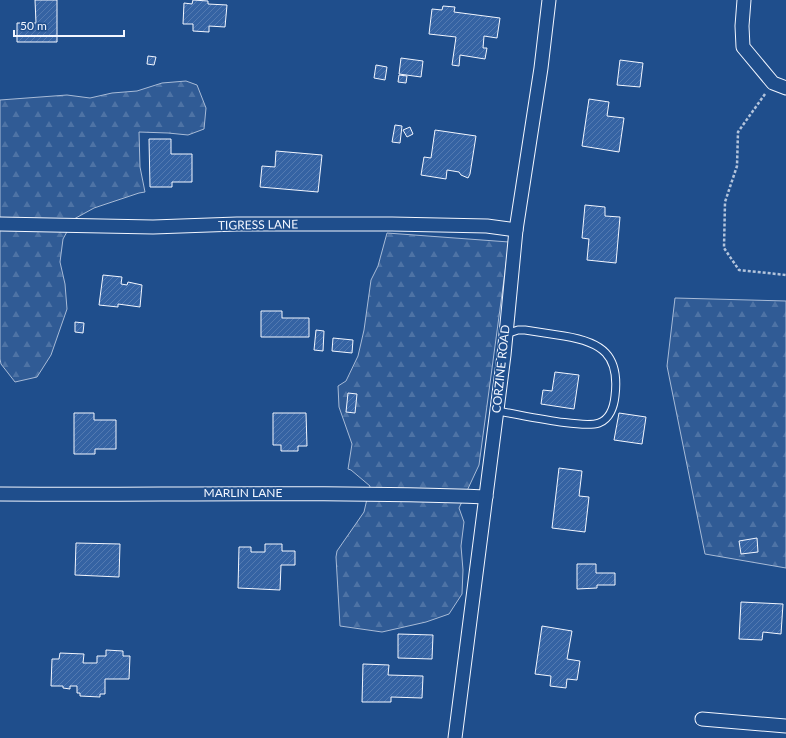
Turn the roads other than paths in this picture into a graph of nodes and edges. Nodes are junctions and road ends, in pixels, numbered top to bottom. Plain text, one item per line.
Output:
1 (549, 0) edge
2 (744, 0) edge
3 (786, 88) edge
4 (0, 224) edge
5 (516, 230) junction
6 (506, 334) junction
7 (497, 411) junction
8 (0, 494) edge
9 (486, 497) junction
10 (702, 719) dead end
11 (786, 726) edge
12 (455, 738) edge

1 - 5 street, CORZINE ROAD
2 - 3 street
4 - 5 street, TIGRESS LANE
5 - 6 street, CORZINE ROAD
6 - 7 street, CORZINE ROAD
6 - 7 lane
7 - 9 street, CORZINE ROAD
8 - 9 street, MARLIN LANE
9 - 12 street, CORZINE ROAD
10 - 11 street

